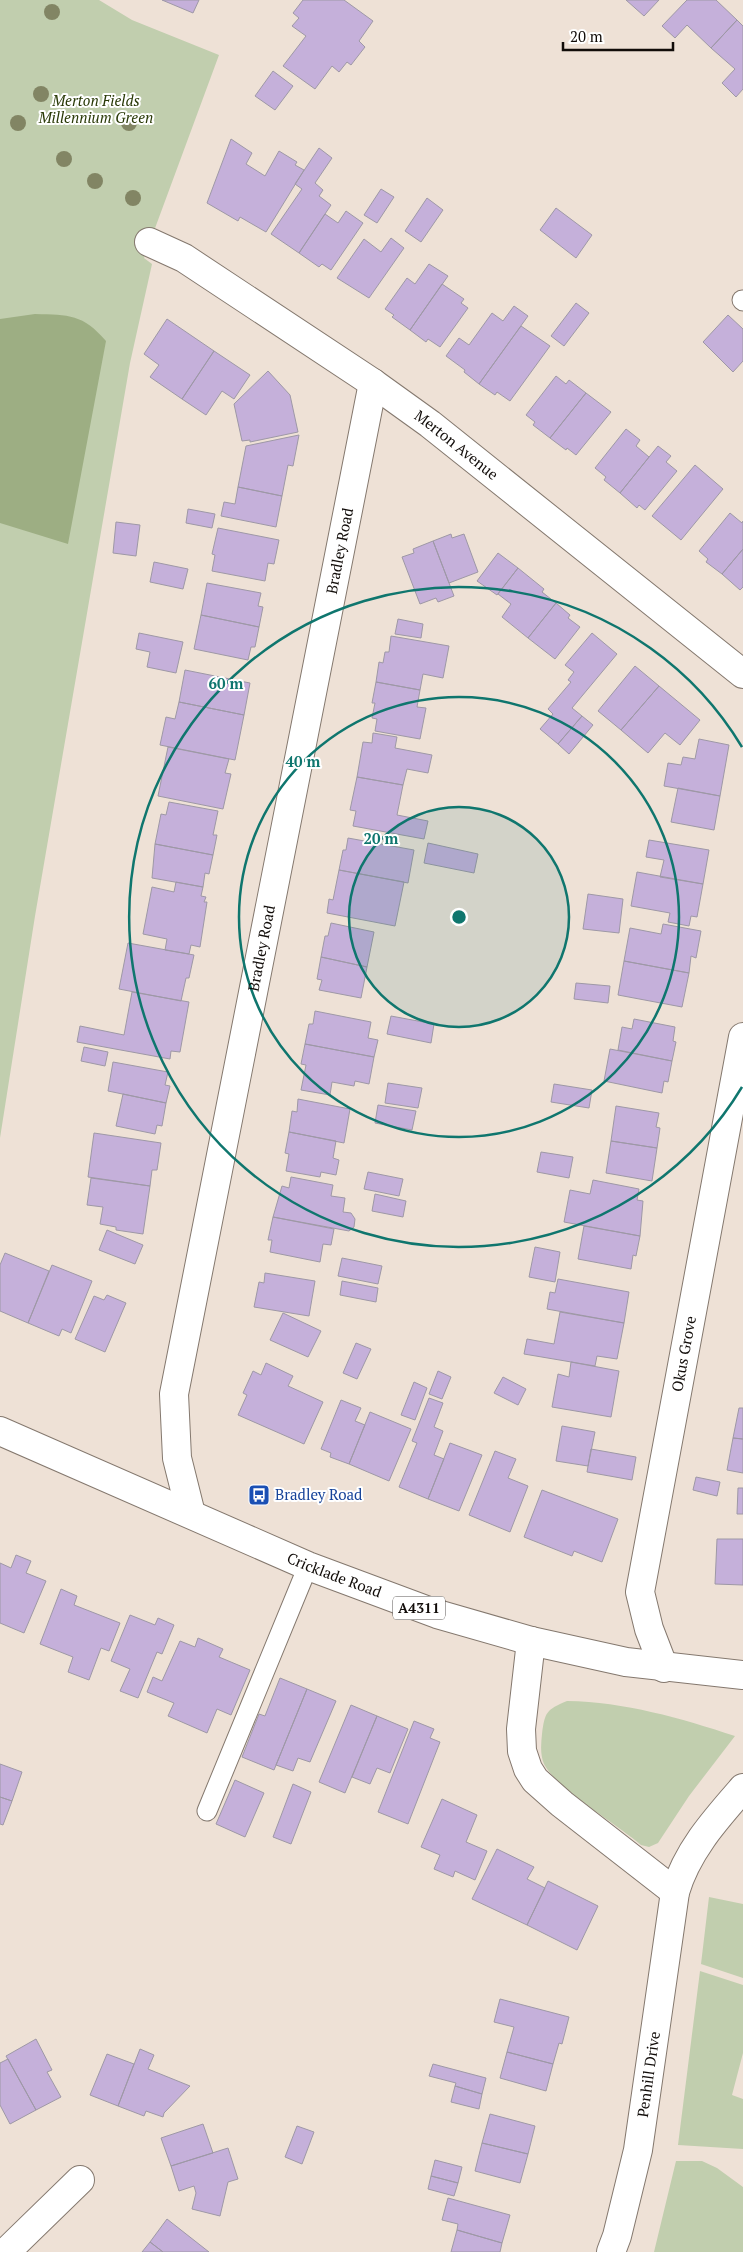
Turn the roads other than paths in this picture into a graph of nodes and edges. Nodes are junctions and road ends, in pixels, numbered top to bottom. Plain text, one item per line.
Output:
1 (150, 242) dead end
2 (373, 383) junction
3 (743, 674) edge
4 (743, 1037) edge
5 (0, 1431) edge
6 (191, 1514) junction
7 (308, 1566) junction
8 (531, 1641) junction
9 (664, 1668) junction
10 (743, 1675) edge
11 (743, 1788) edge
12 (207, 1811) dead end
13 (675, 1892) junction
14 (80, 2180) dead end
15 (6, 2252) edge
16 (611, 2252) edge

1 - 2 street, Merton Avenue
2 - 3 street, Merton Avenue
2 - 6 street, Bradley Road
4 - 9 street, Okus Grove
5 - 6 street, Cricklade Road / A4311
6 - 7 street, Cricklade Road / A4311
7 - 8 street, Cricklade Road / A4311
7 - 12 lane
8 - 9 street, Cricklade Road / A4311
8 - 13 street
9 - 10 street, Cricklade Road / A4311
11 - 13 street, Penhill Drive
13 - 16 street, Penhill Drive
14 - 15 street

